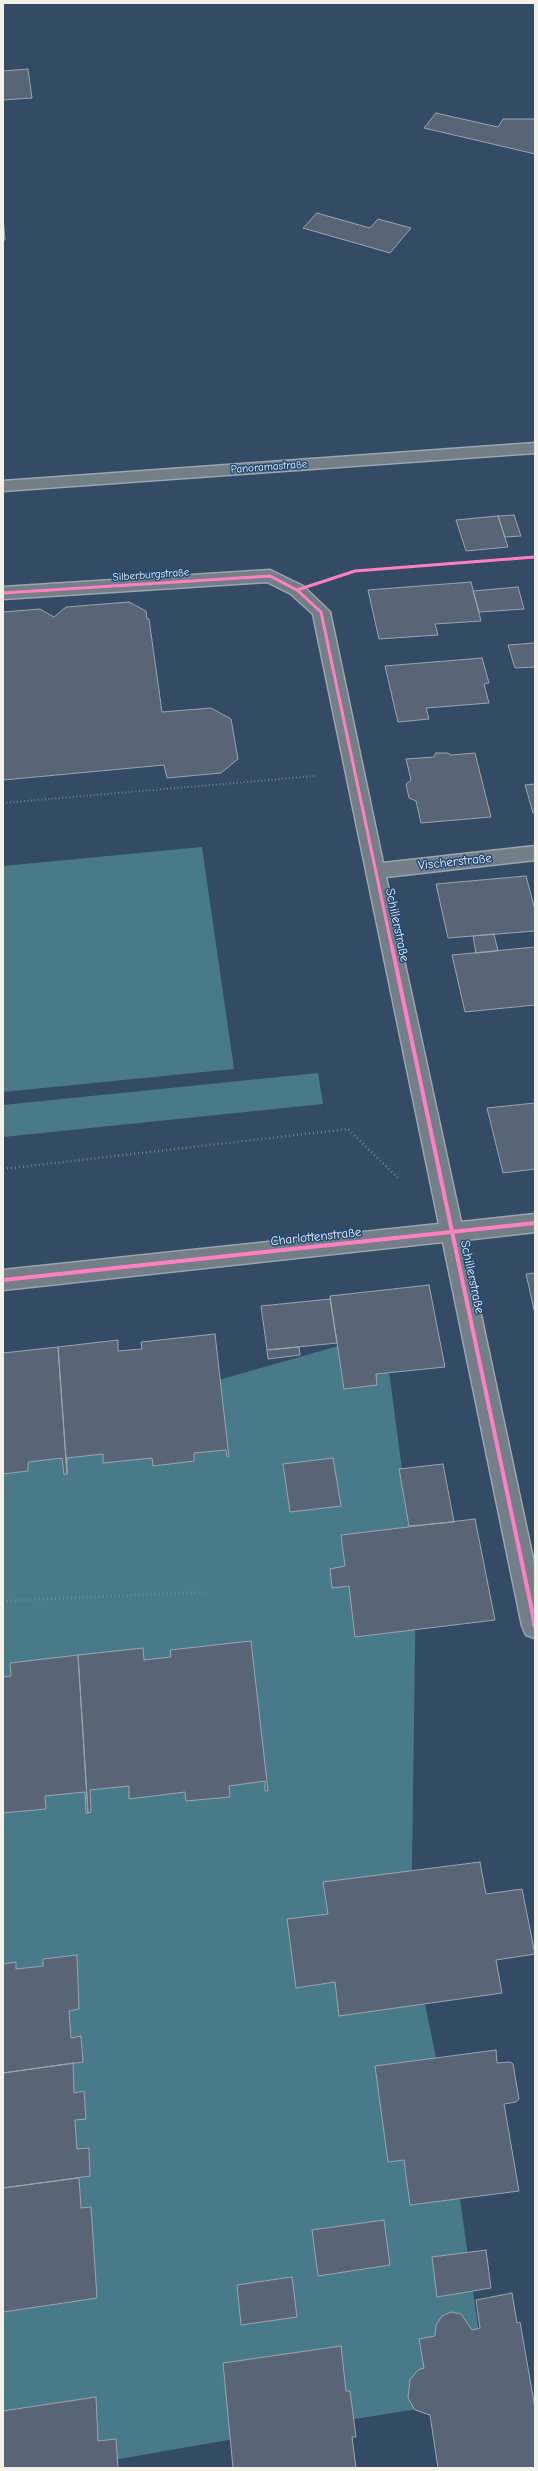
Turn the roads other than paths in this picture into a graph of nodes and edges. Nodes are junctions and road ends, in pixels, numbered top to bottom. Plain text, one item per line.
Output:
1 (535, 448) edge
2 (3, 486) edge
3 (297, 590) joint
4 (3, 593) edge
5 (535, 853) edge
6 (375, 871) junction
7 (535, 1223) edge
8 (452, 1232) junction
9 (3, 1280) edge
10 (535, 1626) edge

1 - 2 street, Panoramastraße
3 - 4 street, Silberburgstraße
3 - 6 street, Schillerstraße
5 - 6 street, Vischerstraße
6 - 8 street, Schillerstraße
7 - 8 street, Charlottenstraße
8 - 9 street, Charlottenstraße
8 - 10 street, Schillerstraße

